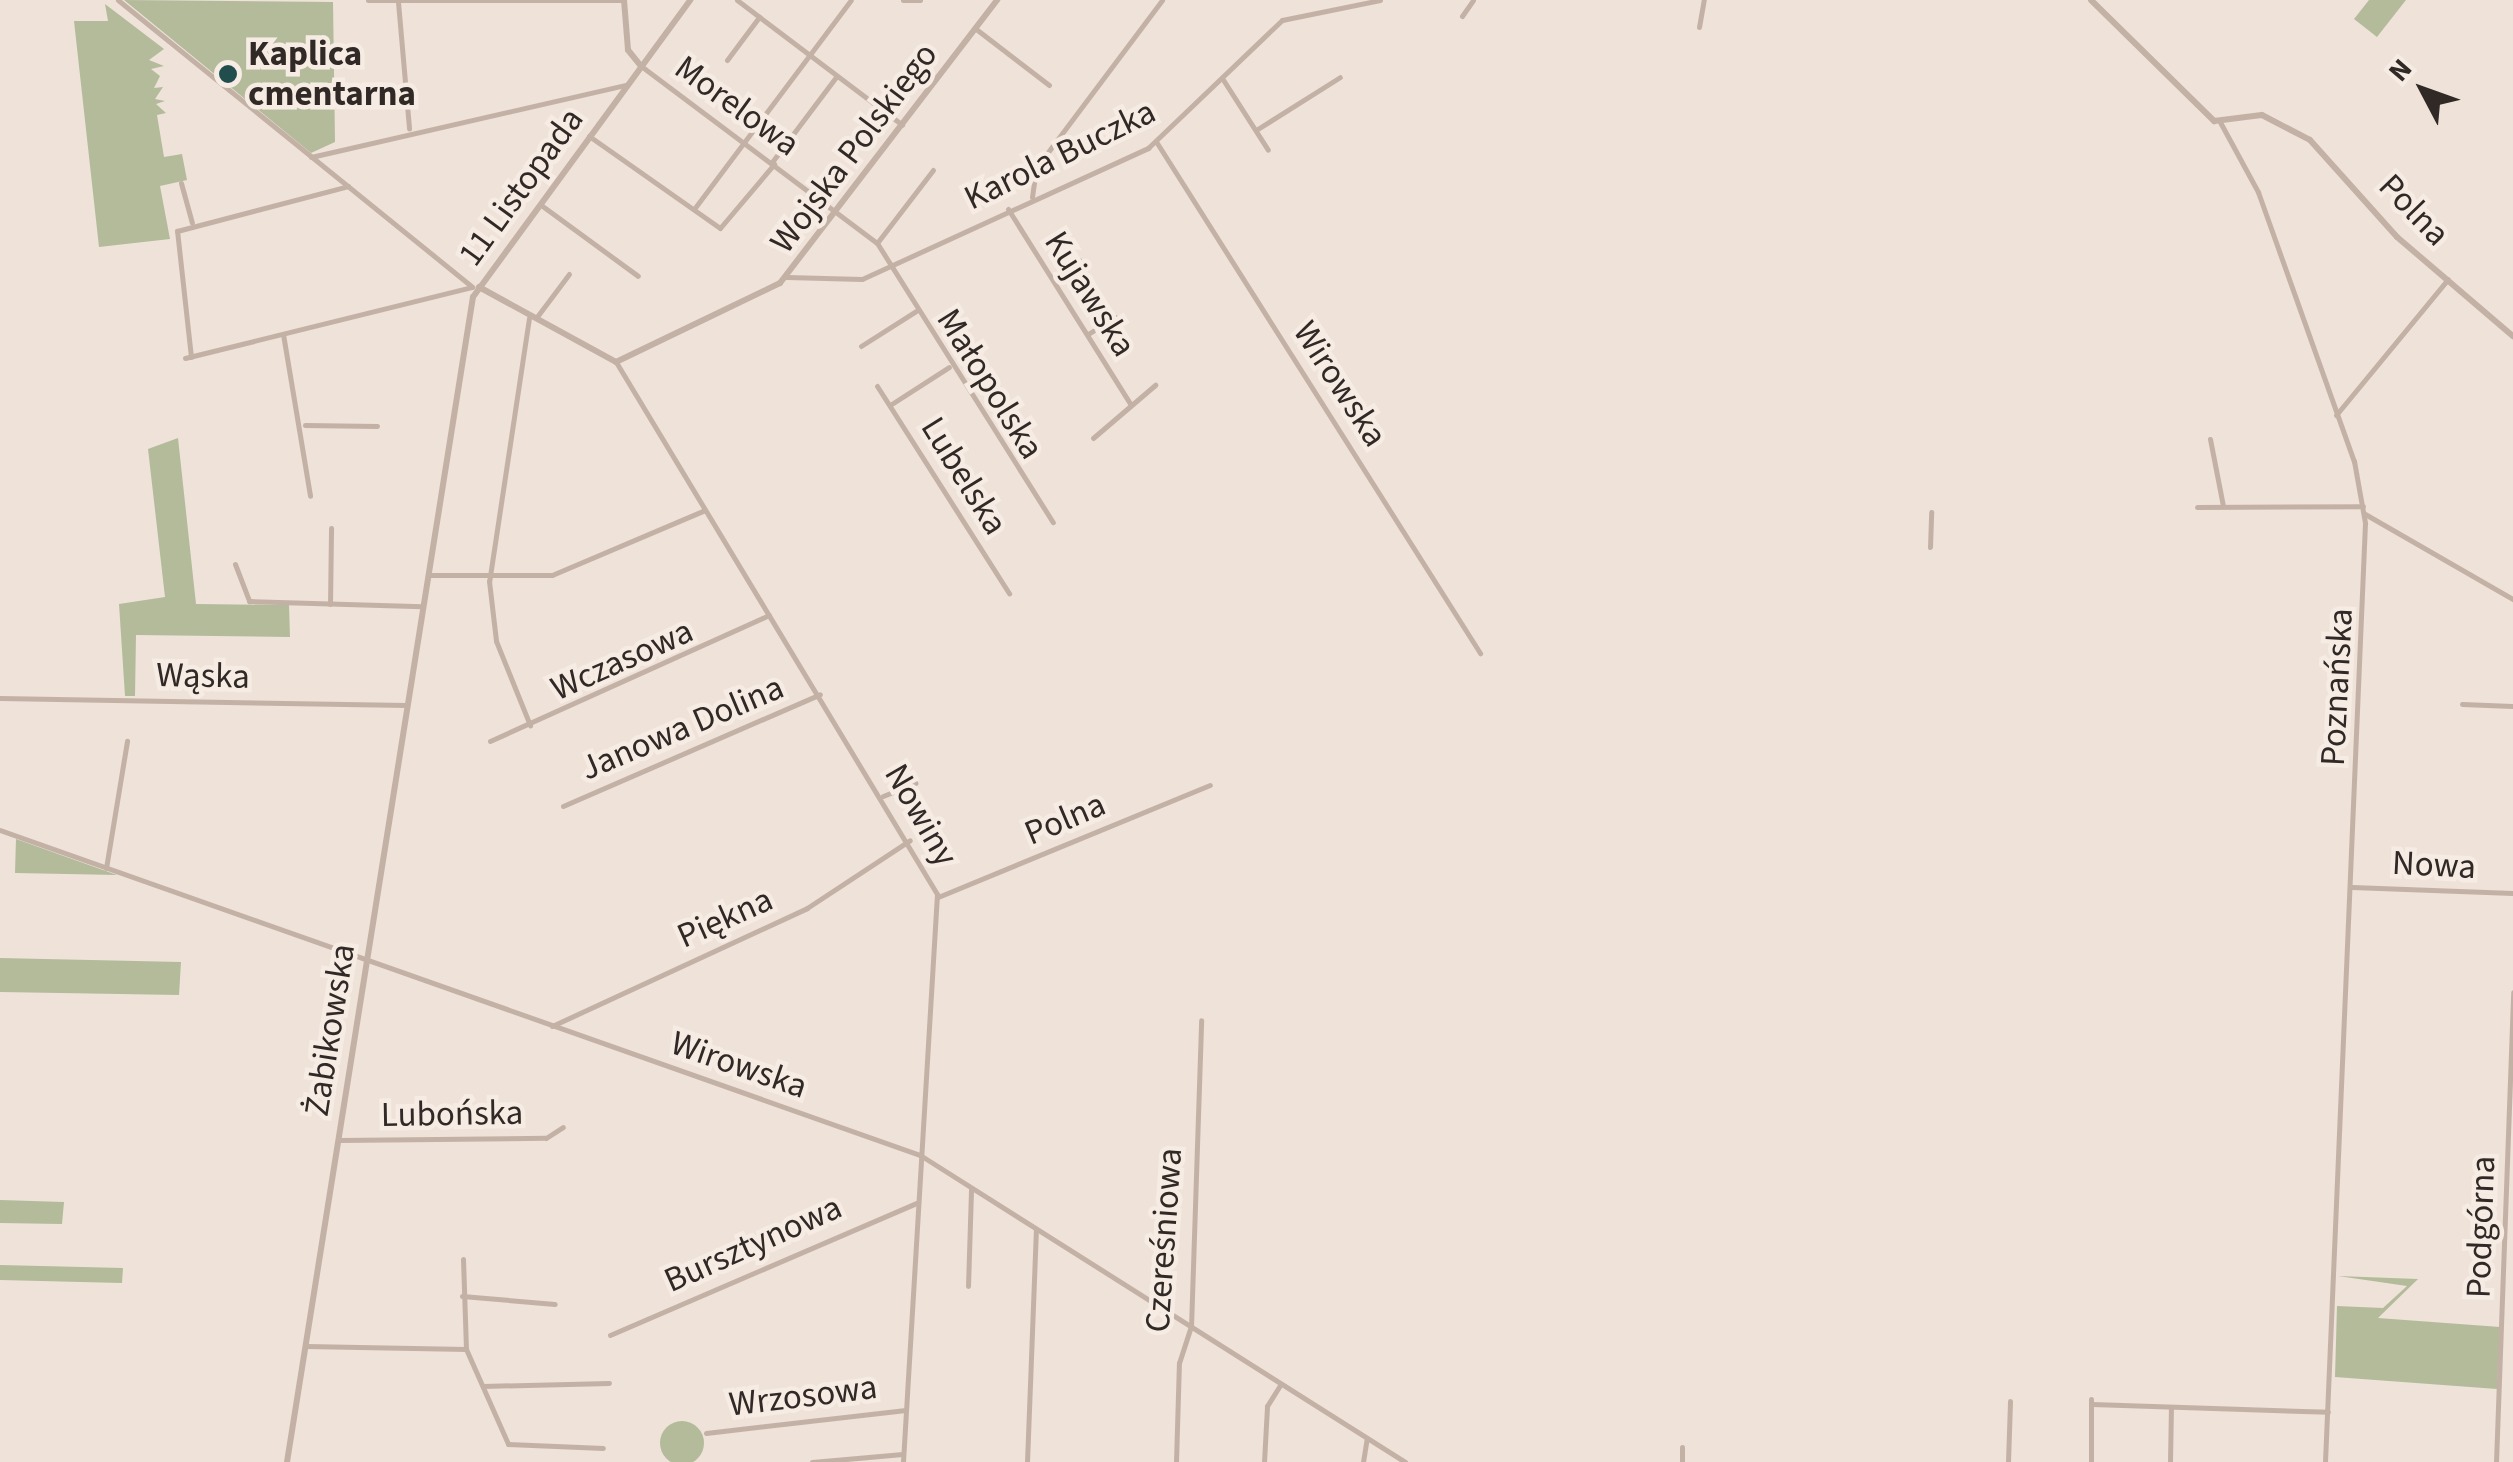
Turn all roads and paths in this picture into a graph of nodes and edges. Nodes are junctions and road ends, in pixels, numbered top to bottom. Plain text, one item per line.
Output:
1 (118, 0) edge
2 (368, 0) edge
3 (504, 0) edge
4 (624, 0) edge
5 (690, 0) edge
6 (736, 0) edge
7 (851, 0) edge
8 (904, 0) edge
9 (920, 0) edge
10 (997, 0) edge
11 (1162, 0) edge
12 (1378, 0) edge
13 (1473, 0) edge
14 (1704, 0) edge
15 (2091, 0) edge
16 (398, 1) edge
17 (1462, 16) dead end
18 (759, 18) junction
19 (1699, 27) dead end
20 (976, 28) junction
21 (809, 55) junction
22 (727, 60) dead end
23 (641, 66) junction
24 (837, 76) junction
25 (1340, 77) dead end
26 (1222, 78) junction
27 (626, 85) junction
28 (1049, 85) dead end
29 (2220, 122) junction
30 (902, 125) junction
31 (409, 129) junction
32 (1256, 130) junction
33 (589, 135) junction
34 (744, 142) junction
35 (1157, 143) junction
36 (1268, 150) dead end
37 (310, 157) junction
38 (773, 163) junction
39 (933, 170) dead end
40 (181, 183) dead end
41 (348, 186) junction
42 (1032, 198) junction
43 (539, 203) junction
44 (694, 208) junction
45 (1008, 209) junction
46 (837, 211) junction
47 (192, 224) junction
48 (877, 243) junction
49 (1078, 260) dead end
50 (889, 268) junction
51 (569, 274) dead end
52 (638, 276) dead end
53 (1050, 278) junction
54 (790, 279) junction
55 (2448, 279) junction
56 (476, 287) junction
57 (916, 311) junction
58 (1115, 318) dead end
59 (532, 320) junction
60 (283, 334) junction
61 (1086, 335) junction
62 (2513, 336) edge
63 (860, 346) dead end
64 (616, 362) junction
65 (949, 368) junction
66 (1155, 385) dead end
67 (878, 386) dead end
68 (890, 405) junction
69 (1131, 405) junction
70 (2335, 415) junction
71 (304, 425) junction
72 (377, 426) dead end
73 (1093, 438) dead end
74 (2210, 439) dead end
75 (310, 496) dead end
76 (2223, 506) junction
77 (2364, 506) junction
78 (2196, 507) dead end
79 (705, 510) junction
80 (1931, 512) dead end
81 (2364, 514) junction
82 (1053, 522) dead end
83 (332, 528) dead end
84 (1930, 546) dead end
85 (235, 564) dead end
86 (428, 575) junction
87 (489, 581) junction
88 (1010, 593) dead end
89 (2513, 599) edge
90 (330, 604) junction
91 (422, 606) junction
92 (769, 614) junction
93 (1480, 653) dead end
94 (820, 694) junction
95 (0, 698) edge
96 (2462, 704) dead end
97 (406, 706) junction
98 (2513, 706) edge
99 (530, 725) junction
100 (127, 741) dead end
101 (490, 741) dead end
102 (916, 783) dead end
103 (1206, 784) dead end
104 (883, 796) junction
105 (563, 806) dead end
106 (0, 830) edge
107 (910, 840) junction
108 (106, 868) junction
109 (2352, 886) junction
110 (2513, 894) edge
111 (938, 897) junction
112 (366, 961) junction
113 (2513, 992) edge
114 (1201, 1020) dead end
115 (552, 1026) junction
116 (562, 1127) dead end
117 (338, 1140) junction
118 (920, 1156) junction
119 (971, 1189) junction
120 (917, 1203) junction
121 (1036, 1230) junction
122 (463, 1259) dead end
123 (968, 1286) dead end
124 (462, 1296) junction
125 (555, 1304) dead end
126 (1191, 1328) junction
127 (610, 1335) dead end
128 (306, 1346) junction
129 (466, 1350) junction
130 (609, 1383) dead end
131 (1281, 1384) junction
132 (483, 1386) junction
133 (2010, 1400) dead end
134 (2171, 1407) junction
135 (906, 1410) junction
136 (2328, 1412) junction
137 (706, 1433) dead end
138 (1367, 1438) junction
139 (1682, 1447) dead end
140 (604, 1448) dead end
141 (904, 1458) edge
142 (287, 1462) edge
143 (812, 1462) edge
144 (1027, 1462) edge
145 (1176, 1462) edge
146 (1264, 1462) edge
147 (1363, 1462) edge
148 (1405, 1462) edge
149 (1682, 1462) edge
150 (2008, 1462) edge
151 (2090, 1462) edge
152 (2170, 1462) edge
153 (2325, 1462) edge
154 (2496, 1462) edge

1 - 37 street
2 - 16 street
3 - 4 street
3 - 16 street
4 - 23 street
5 - 23 street, 11 Listopada
6 - 18 street
7 - 21 street
8 - 9 street
10 - 20 street, Wojska Polskiego
11 - 42 street
12 - 26 street, Karola Buczka
13 - 17 street
14 - 19 street
15 - 29 street, Poznańska
16 - 31 street
18 - 21 street
18 - 22 street
20 - 28 street
20 - 30 street, Wojska Polskiego
21 - 24 street
21 - 34 street
23 - 27 street, 11 Listopada
23 - 34 street, Morelowa
24 - 30 street
24 - 38 street
25 - 32 street
26 - 32 street
26 - 35 street, Karola Buczka
27 - 31 street
27 - 33 street, 11 Listopada
29 - 55 street, Polna
29 - 70 street, Poznańska
30 - 46 street, Wojska Polskiego
31 - 37 street
32 - 36 street
33 - 43 street, 11 Listopada
33 - 44 street
34 - 38 street, Morelowa
34 - 44 street
35 - 42 street, Karola Buczka
35 - 93 street, Wirowska
37 - 41 street
38 - 44 street
38 - 46 street, Morelowa
39 - 48 street
40 - 47 street
41 - 47 street
41 - 56 street
42 - 45 street, Karola Buczka
43 - 52 street
43 - 56 street, 11 Listopada
45 - 50 street, Karola Buczka
45 - 53 street, Kujawska
46 - 48 street, Morelowa
46 - 54 street, Wojska Polskiego
47 - 60 street
48 - 50 street, Morelowa
49 - 53 street
50 - 54 street, Karola Buczka
50 - 57 street, Małopolska
51 - 59 street
53 - 61 street, Kujawska
54 - 64 street
55 - 62 street, Polna
55 - 70 street
56 - 59 street
56 - 60 street
56 - 86 street, 11 Listopada
57 - 63 street
57 - 65 street, Małopolska
58 - 61 street
59 - 64 street
59 - 87 street
60 - 71 street
61 - 69 street, Kujawska
64 - 79 street, Nowiny
65 - 68 street
65 - 82 street, Małopolska
66 - 69 street
67 - 68 street, Lubelska
68 - 88 street, Lubelska
69 - 73 street
70 - 77 street, Poznańska
71 - 72 street
71 - 75 street
74 - 76 street
76 - 77 street
76 - 78 street
77 - 81 street, Poznańska
79 - 87 street
79 - 92 street, Nowiny
80 - 84 street
81 - 89 street
81 - 109 street, Poznańska
83 - 90 street
85 - 90 street
86 - 87 street
86 - 91 street, 11 Listopada
87 - 99 street
90 - 91 street
91 - 97 street, Żabikowska
92 - 94 street, Nowiny
92 - 99 street, Wczasowa
94 - 104 street, Nowiny
94 - 105 street, Janowa Dolina
95 - 97 street, Wąska
96 - 98 street
97 - 112 street, Żabikowska
99 - 101 street, Wczasowa
100 - 108 street
102 - 104 street
103 - 111 street, Polna
104 - 107 street, Nowiny
106 - 108 street, Wirowska
107 - 111 street, Nowiny
107 - 115 street, Piękna
108 - 112 street, Wirowska
109 - 110 street, Nowa
109 - 136 street, Poznańska
111 - 118 street, Nowiny
112 - 115 street, Wirowska
112 - 117 street, Żabikowska
113 - 154 street, Podgórna
114 - 126 street, Czereśniowa
115 - 118 street, Wirowska
116 - 117 street, Lubońska
117 - 128 street, Żabikowska
118 - 119 street, Wirowska
118 - 120 street, Nowiny
119 - 121 street, Wirowska
119 - 123 street
120 - 127 street, Bursztynowa
120 - 135 street, Nowiny
121 - 126 street, Wirowska
121 - 144 street
122 - 124 street
124 - 125 street
124 - 129 street
126 - 131 street, Wirowska
126 - 145 street, Czereśniowa
128 - 129 street
128 - 142 street, Żabikowska
129 - 132 street
130 - 132 street
131 - 138 street, Wirowska
131 - 146 street
132 - 140 street
133 - 150 street
134 - 136 street
134 - 151 street
134 - 152 street
135 - 137 street, Wrzosowa
135 - 141 street
136 - 153 street, Poznańska
138 - 147 street
138 - 148 street, Wirowska
139 - 149 street
141 - 143 street

